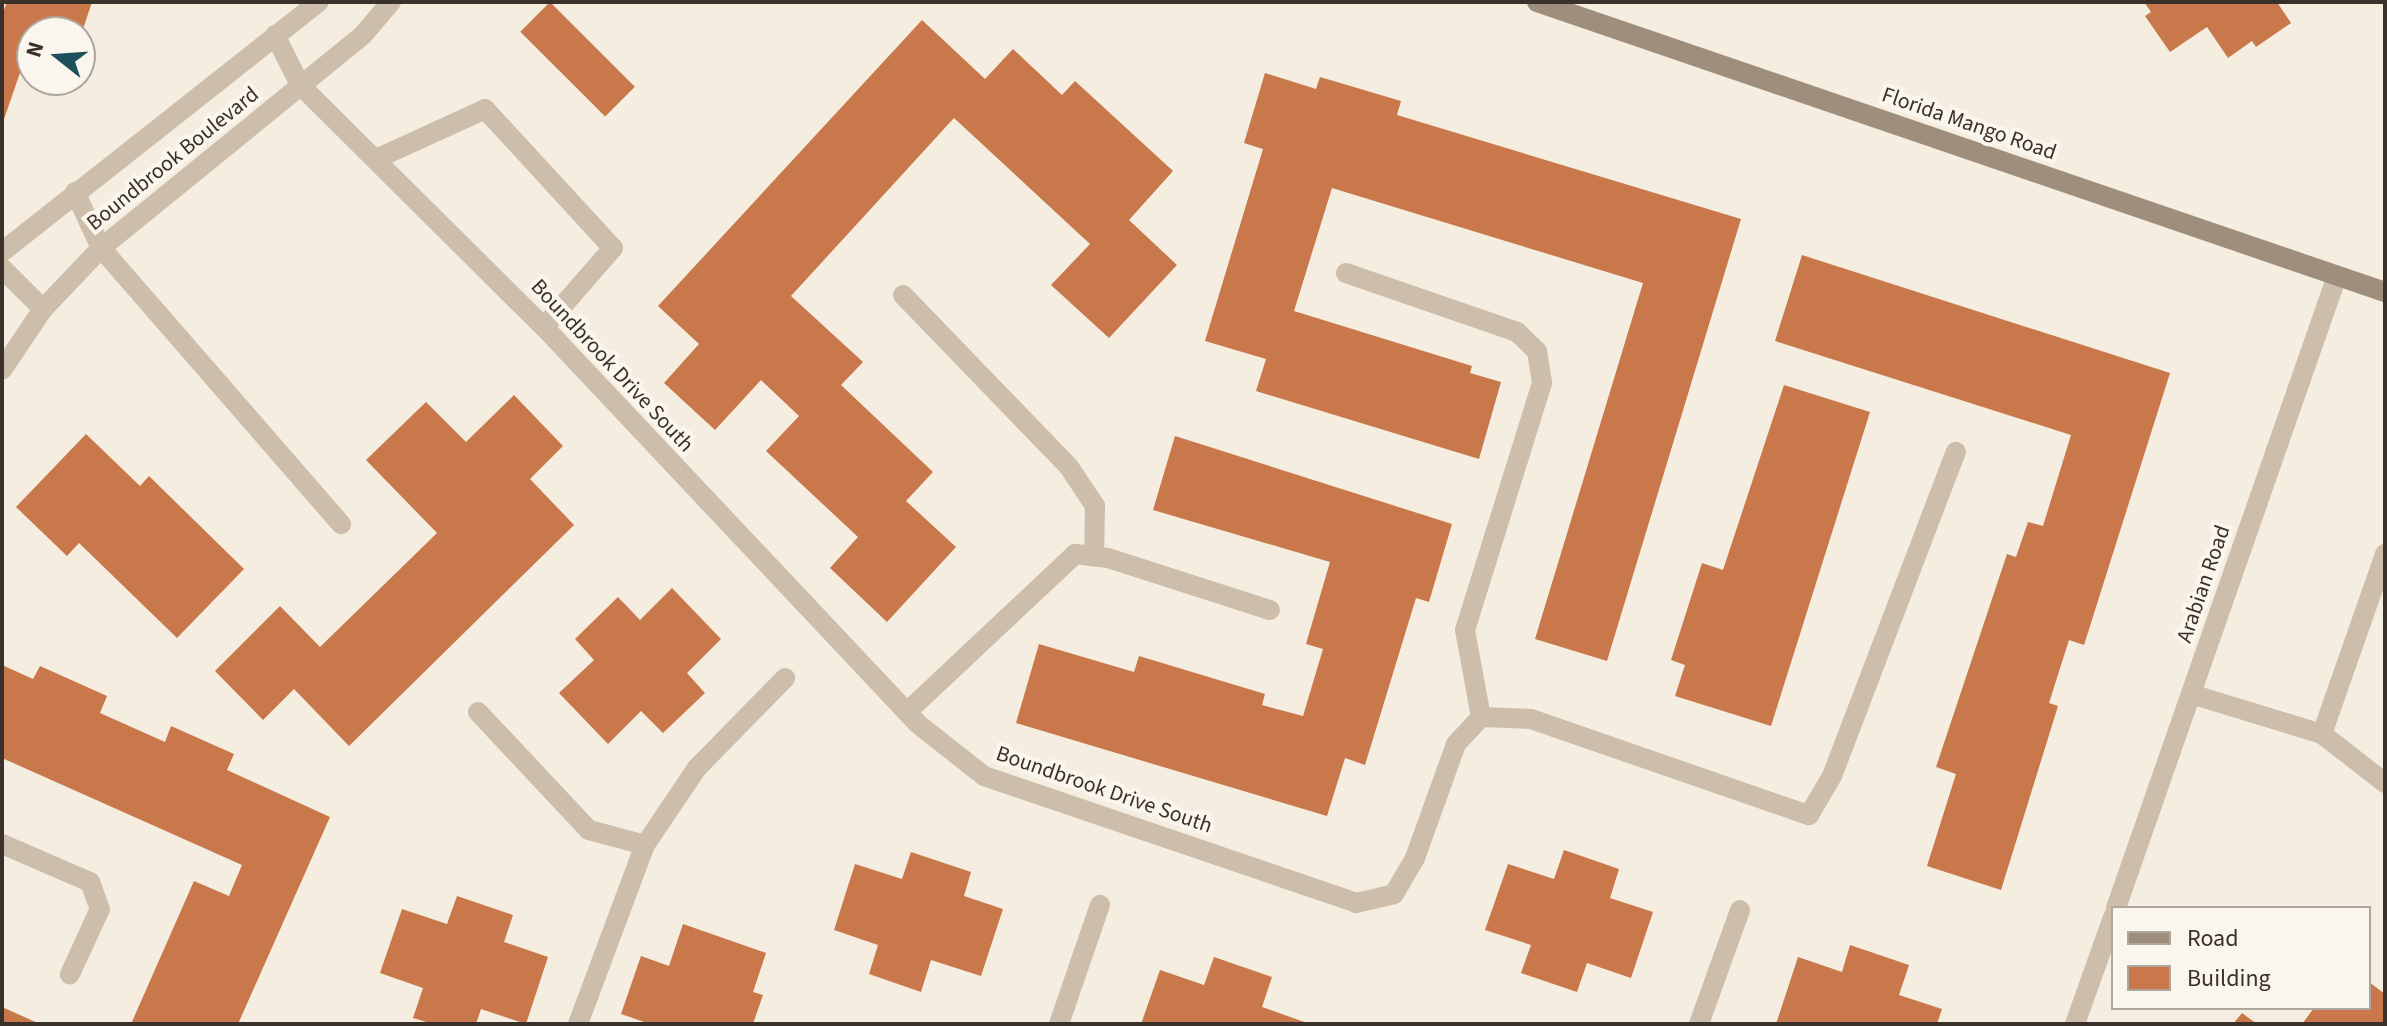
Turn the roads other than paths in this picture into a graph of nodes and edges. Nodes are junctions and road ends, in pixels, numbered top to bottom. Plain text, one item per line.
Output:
1 (319, 2) edge
2 (391, 2) edge
3 (1537, 2) edge
4 (275, 35) junction
5 (300, 85) junction
6 (376, 159) junction
7 (75, 192) junction
8 (101, 248) junction
9 (2, 252) edge
10 (2, 268) edge
11 (1346, 273) dead end
12 (2337, 276) junction
13 (2385, 292) edge
14 (903, 295) dead end
15 (43, 309) junction
16 (544, 327) junction
17 (2, 370) edge
18 (1956, 452) dead end
19 (341, 524) dead end
20 (2385, 554) edge
21 (1094, 556) junction
22 (1270, 610) dead end
23 (785, 678) dead end
24 (2191, 694) junction
25 (478, 712) dead end
26 (907, 712) junction
27 (1481, 717) junction
28 (2322, 734) junction
29 (2385, 783) edge
30 (2, 844) edge
31 (645, 845) junction
32 (1100, 905) dead end
33 (2117, 906) edge
34 (1740, 910) dead end
35 (2111, 923) edge
36 (70, 974) dead end
37 (578, 1024) edge
38 (1059, 1024) edge
39 (1699, 1024) edge
40 (2075, 1024) edge

1 - 4 street, Boundbrook Boulevard
2 - 5 street, Boundbrook Boulevard
3 - 12 street, Florida Mango Road
4 - 5 street, Boundbrook Drive South
4 - 7 street, Boundbrook Boulevard
5 - 6 street, Boundbrook Drive South
5 - 8 street, Boundbrook Boulevard
6 - 16 street, Boundbrook Drive South
6 - 16 street
7 - 8 street
7 - 9 street, Boundbrook Boulevard
8 - 15 street, Boundbrook Boulevard
8 - 19 street
10 - 15 street
11 - 27 street
12 - 13 street, Florida Mango Road
12 - 24 street, Arabian Road
14 - 21 street
15 - 17 street, Boundbrook Boulevard
16 - 26 street, Boundbrook Drive South
18 - 27 street
20 - 28 street
21 - 22 street
21 - 26 street
23 - 31 street
24 - 28 street
24 - 33 street, Arabian Road
25 - 31 street
26 - 27 street, Boundbrook Drive South
28 - 29 street
30 - 36 street
31 - 37 street
32 - 38 street
34 - 39 street
35 - 40 street

